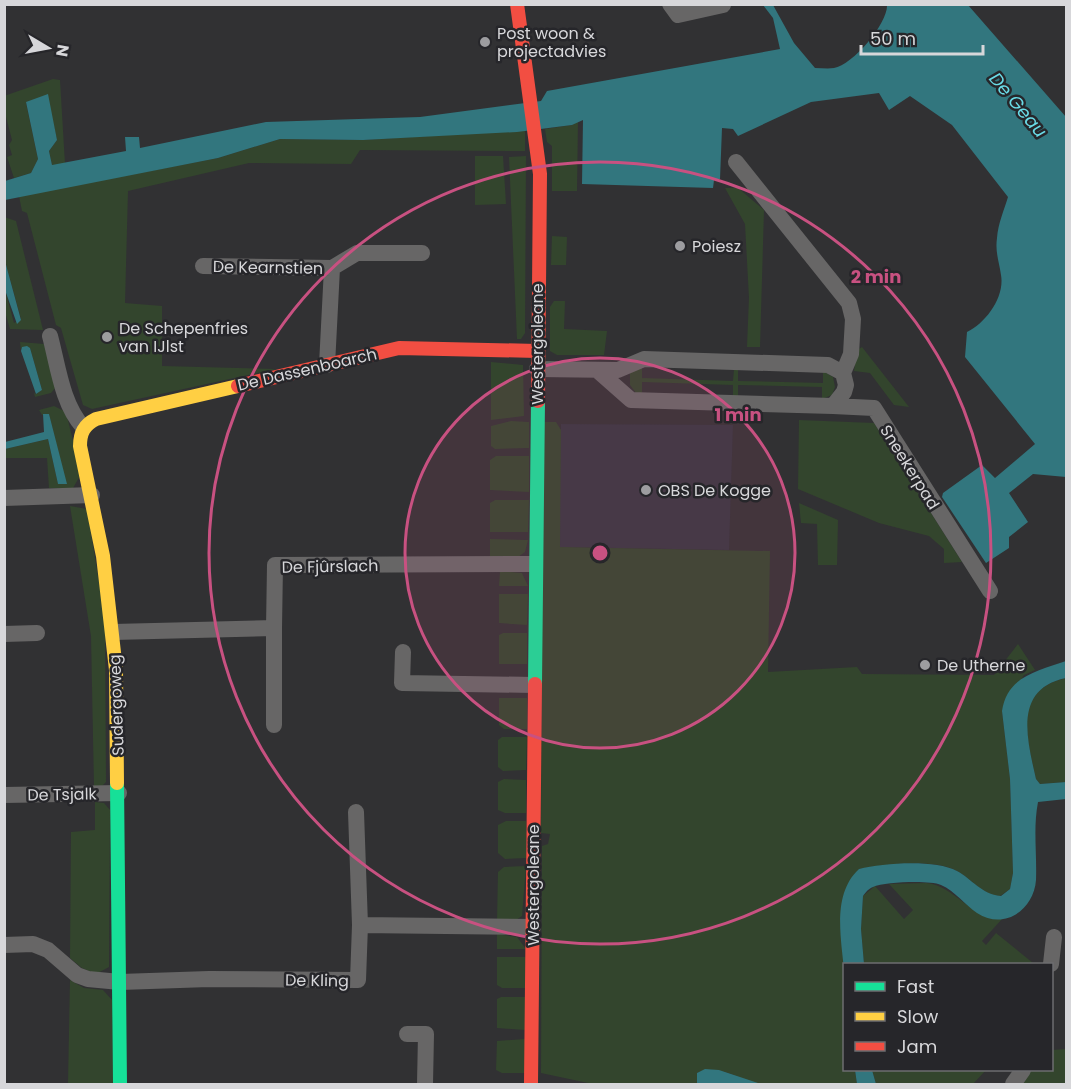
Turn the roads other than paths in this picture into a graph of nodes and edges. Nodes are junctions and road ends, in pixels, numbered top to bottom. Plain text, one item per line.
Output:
1 (517, 4) edge
2 (670, 4) edge
3 (723, 5) edge
4 (736, 162) dead end
5 (422, 253) dead end
6 (203, 266) dead end
7 (332, 268) junction
8 (50, 336) dead end
9 (537, 351) junction
10 (327, 365) junction
11 (537, 369) junction
12 (597, 370) junction
13 (843, 373) junction
14 (833, 405) junction
15 (83, 427) junction
16 (92, 495) junction
17 (4, 498) edge
18 (535, 564) junction
19 (990, 591) dead end
20 (274, 628) junction
21 (113, 632) junction
22 (37, 633) dead end
23 (4, 634) edge
24 (403, 652) dead end
25 (534, 685) junction
26 (274, 725) dead end
27 (119, 793) junction
28 (4, 795) edge
29 (356, 812) dead end
30 (360, 925) junction
31 (533, 927) junction
32 (1054, 937) dead end
33 (4, 945) edge
34 (1051, 963) edge
35 (120, 982) junction
36 (406, 1034) dead end
37 (1022, 1071) edge
38 (120, 1084) edge
39 (424, 1084) edge
40 (531, 1084) edge
41 (1013, 1084) edge

1 - 9 street, Westergoleane
2 - 3 street
4 - 13 street
5 - 7 street, De Kearnstien
6 - 7 street, De Kearnstien
7 - 10 street, De Kearnstien
8 - 15 street
9 - 10 street, De Dassenboarch
9 - 11 street, Westergoleane
10 - 15 street, De Dassenboarch
11 - 12 street
11 - 18 street, Westergoleane
12 - 13 street
12 - 14 street
13 - 14 street
14 - 19 street, Sneekerpad
15 - 16 street, Sudergoweg
16 - 17 street
16 - 21 street, Sudergoweg
18 - 20 street, De Fjûrslach
18 - 25 street, Westergoleane
20 - 21 street
20 - 26 street
21 - 27 street, Sudergoweg
22 - 23 street
24 - 25 street
25 - 31 street, Westergoleane
27 - 28 street, De Tsjalk
27 - 35 street, Sudergoweg
29 - 30 street
30 - 31 street
30 - 35 street, De Kling
31 - 40 street, Westergoleane
32 - 34 street
33 - 35 street
35 - 38 street, Sudergoweg
36 - 39 street
37 - 41 street

